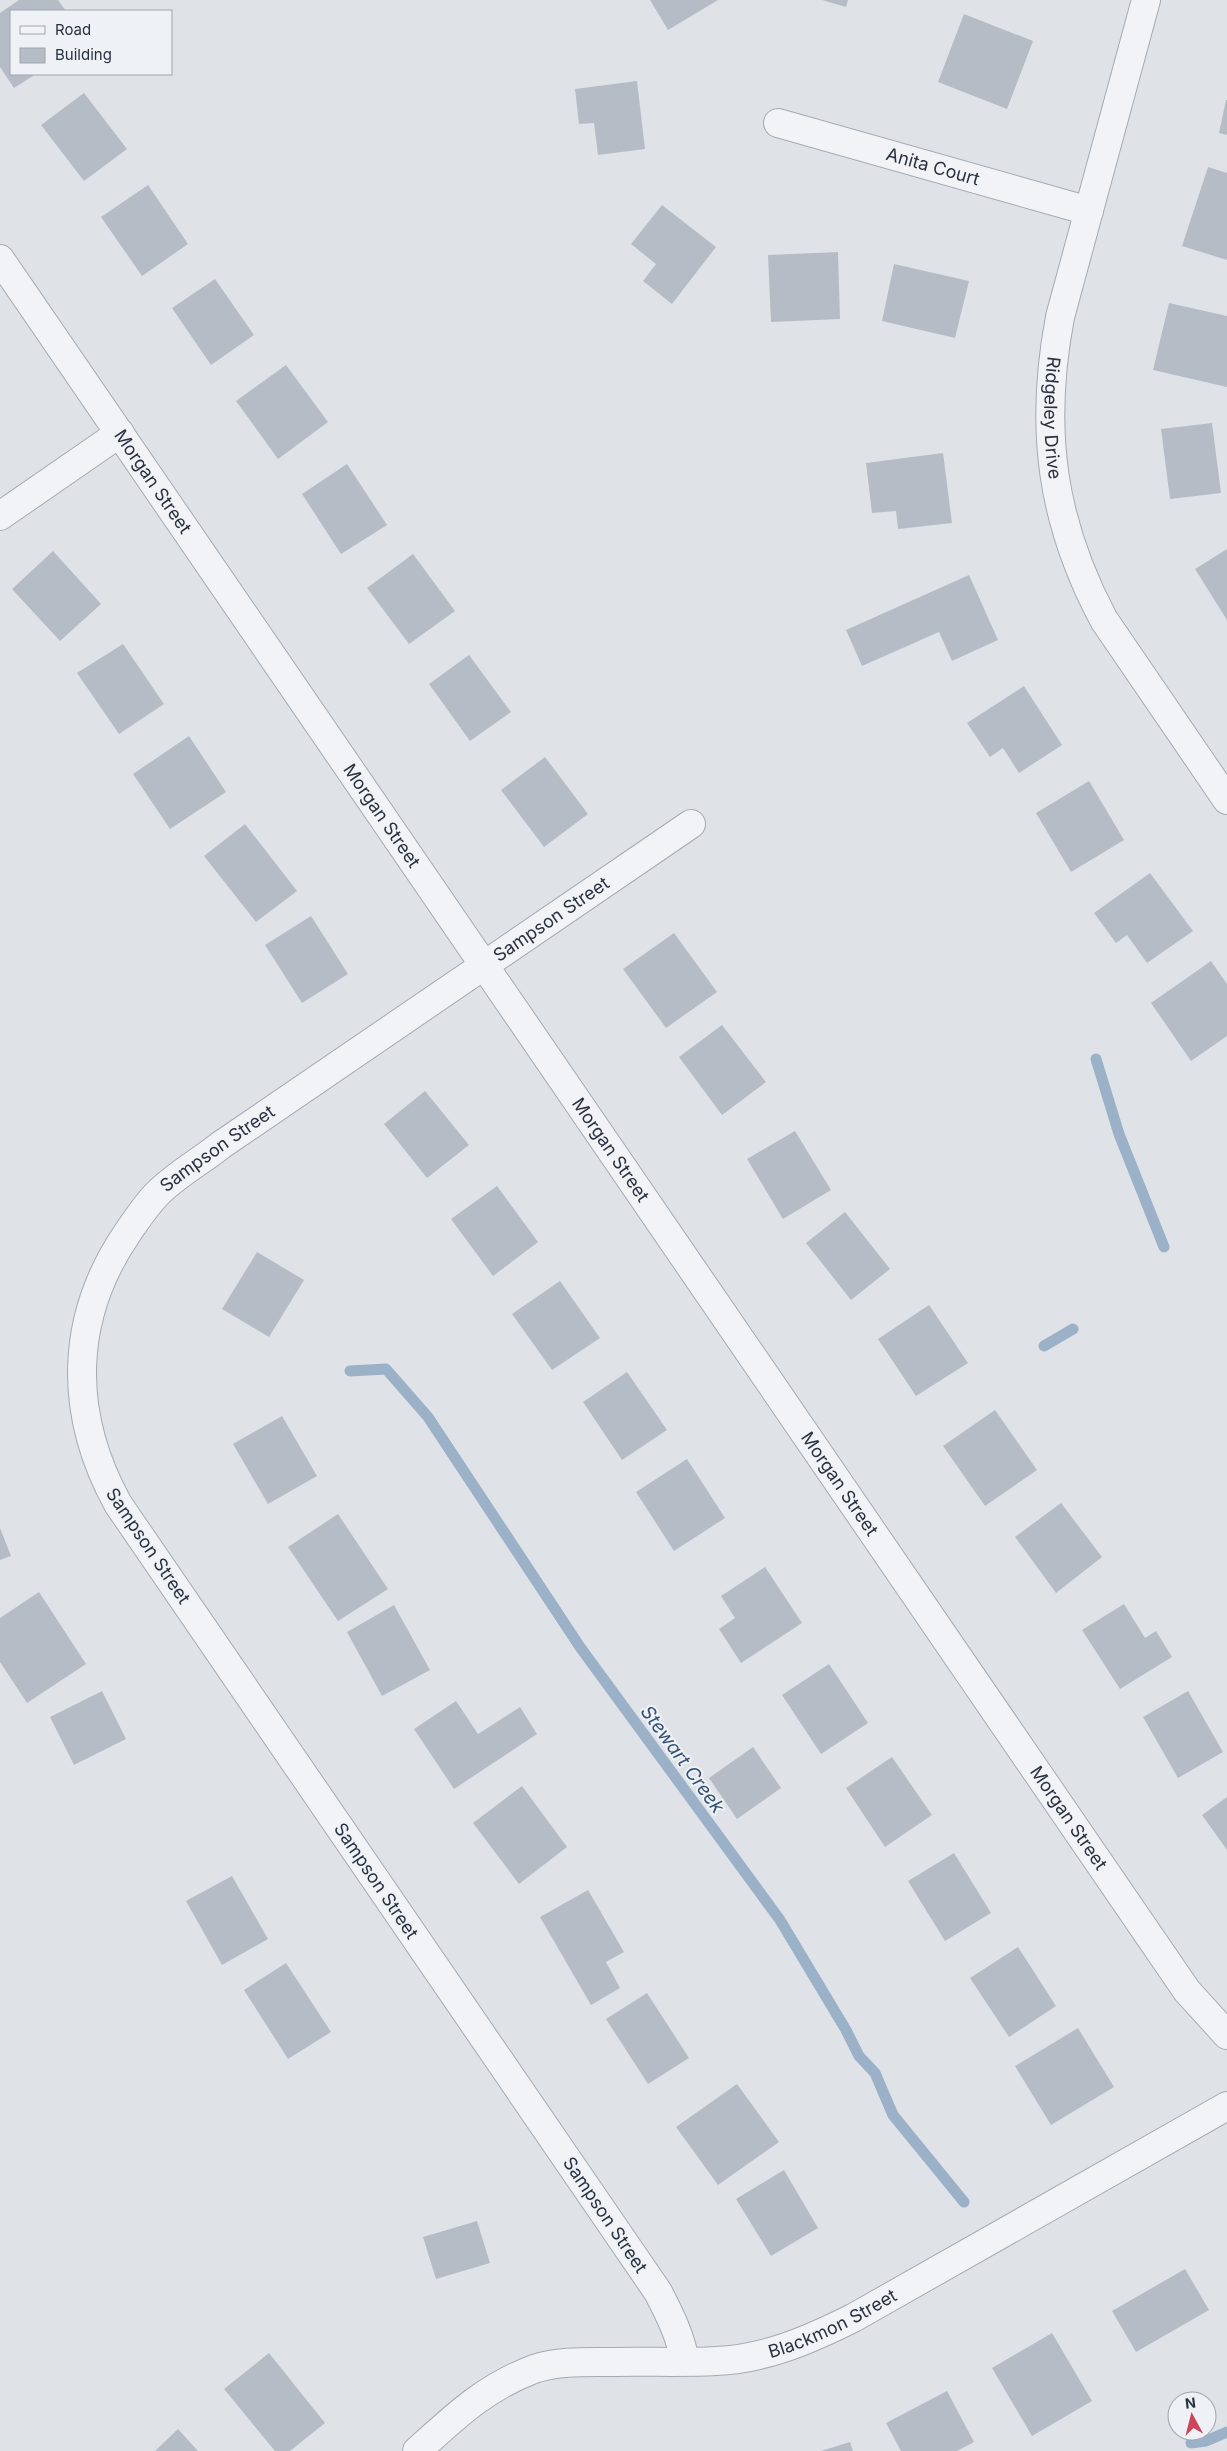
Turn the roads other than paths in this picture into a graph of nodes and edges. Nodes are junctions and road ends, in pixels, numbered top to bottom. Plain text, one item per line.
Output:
1 (1146, 0) edge
2 (778, 123) dead end
3 (1089, 211) junction
4 (0, 259) edge
5 (120, 433) junction
6 (0, 516) edge
7 (1227, 800) edge
8 (691, 824) dead end
9 (486, 965) junction
10 (1227, 2036) edge
11 (1227, 2106) edge
12 (685, 2361) junction
13 (417, 2451) edge

1 - 3 street, Ridgeley Drive
2 - 3 street, Anita Court
3 - 7 street, Ridgeley Drive
4 - 5 street, Morgan Street
5 - 6 street
5 - 9 street, Morgan Street
8 - 9 street, Sampson Street
9 - 10 street, Morgan Street
9 - 12 street, Sampson Street
11 - 12 street, Blackmon Street
12 - 13 street, Blackmon Street

